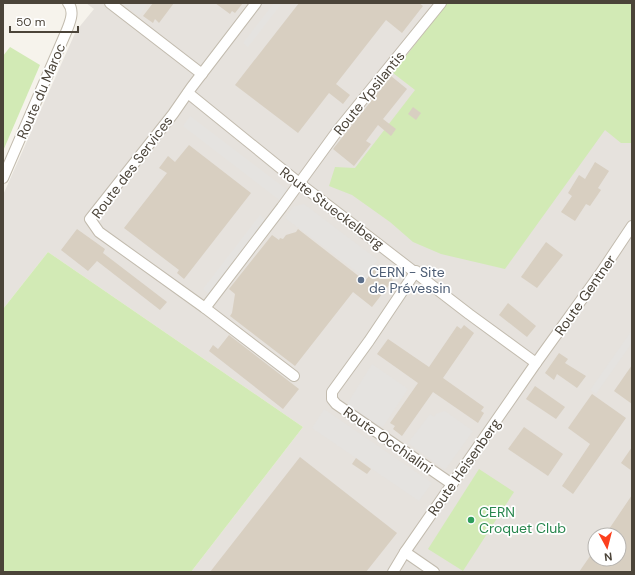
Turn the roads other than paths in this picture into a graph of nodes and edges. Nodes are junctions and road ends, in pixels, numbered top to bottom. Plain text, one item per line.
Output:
1 (68, 3) edge
2 (110, 3) edge
3 (256, 3) edge
4 (441, 3) edge
5 (202, 74) junction
6 (188, 93) junction
7 (3, 178) edge
8 (299, 183) junction
9 (632, 226) edge
10 (416, 271) junction
11 (205, 308) junction
12 (536, 363) junction
13 (294, 376) dead end
14 (452, 484) junction
15 (405, 552) junction
16 (393, 572) edge
17 (434, 572) edge

1 - 7 street, Route du Maroc
2 - 5 street
3 - 5 street
4 - 8 street, Route Ypsilantis
5 - 6 street
6 - 8 street, Route Stueckelberg
6 - 11 street, Route des Services
8 - 10 street, Route Stueckelberg
8 - 11 street
9 - 12 street, Route Gentner
10 - 12 street, Route Stueckelberg
10 - 14 street, Route Occhialini
11 - 13 street, Route des Services
12 - 14 street, Route Heisenberg
14 - 15 street, Route Heisenberg
15 - 16 street, Route Heisenberg
15 - 17 street

